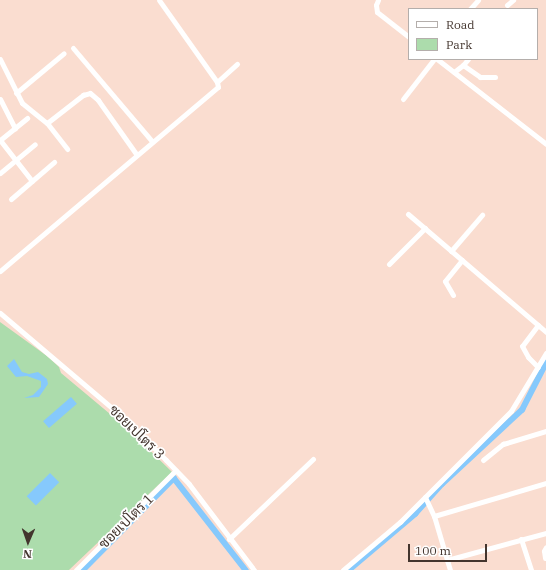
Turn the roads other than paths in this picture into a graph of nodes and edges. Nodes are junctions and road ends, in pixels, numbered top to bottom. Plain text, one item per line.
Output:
1 (159, 0) edge
2 (378, 0) edge
3 (478, 0) edge
4 (513, 0) edge
5 (506, 5) dead end
6 (471, 8) edge
7 (408, 36) edge
8 (73, 48) dead end
9 (64, 53) dead end
10 (0, 59) edge
11 (434, 60) edge
12 (436, 60) edge
13 (467, 60) edge
14 (237, 64) dead end
15 (463, 65) junction
16 (454, 72) junction
17 (495, 77) dead end
18 (217, 82) junction
19 (16, 93) junction
20 (0, 99) edge
21 (403, 99) dead end
22 (27, 118) dead end
23 (47, 122) junction
24 (15, 128) junction
25 (0, 140) edge
26 (152, 141) junction
27 (545, 142) edge
28 (36, 144) dead end
29 (67, 149) dead end
30 (137, 155) junction
31 (16, 160) junction
32 (54, 162) dead end
33 (0, 173) edge
34 (32, 181) junction
35 (11, 199) dead end
36 (408, 214) dead end
37 (482, 215) dead end
38 (424, 228) junction
39 (451, 251) junction
40 (462, 260) junction
41 (388, 264) dead end
42 (0, 271) edge
43 (453, 295) dead end
44 (0, 313) edge
45 (538, 325) junction
46 (546, 332) edge
47 (546, 353) edge
48 (538, 367) junction
49 (546, 431) edge
50 (313, 459) dead end
51 (483, 460) dead end
52 (176, 470) junction
53 (546, 483) edge
54 (426, 499) junction
55 (434, 516) junction
56 (545, 535) edge
57 (230, 539) junction
58 (522, 539) junction
59 (546, 547) edge
60 (545, 558) edge
61 (447, 560) junction
62 (76, 570) edge
63 (254, 570) edge
64 (344, 570) edge
65 (450, 570) edge
66 (530, 570) edge

1 - 18 street
2 - 7 street
3 - 6 street
4 - 5 street
8 - 26 street
9 - 19 street
10 - 19 street
11 - 21 street
12 - 16 street
13 - 15 street
14 - 18 street
15 - 16 street
15 - 17 street
16 - 27 street
18 - 26 street
19 - 23 street
20 - 24 street
22 - 24 street
23 - 29 street
23 - 30 street
24 - 25 street
25 - 31 street
26 - 30 street
28 - 31 street
30 - 42 street
31 - 33 street
31 - 34 street
32 - 34 street
34 - 35 street
36 - 38 street
37 - 39 street
38 - 39 street
38 - 41 street
39 - 40 street
40 - 43 street
40 - 45 street
44 - 52 street, ซอยเปโตร 3
45 - 46 street
45 - 48 street
47 - 48 street
48 - 54 street
49 - 51 street
50 - 57 street
52 - 57 street, ซอยเปโตร 3
52 - 62 street, ซอยเปโตร 1
53 - 55 street
54 - 55 street
54 - 64 street
55 - 61 street
56 - 58 street
57 - 63 street, ซอยเปโตร 3
58 - 61 street
58 - 66 street
59 - 60 street
61 - 65 street

